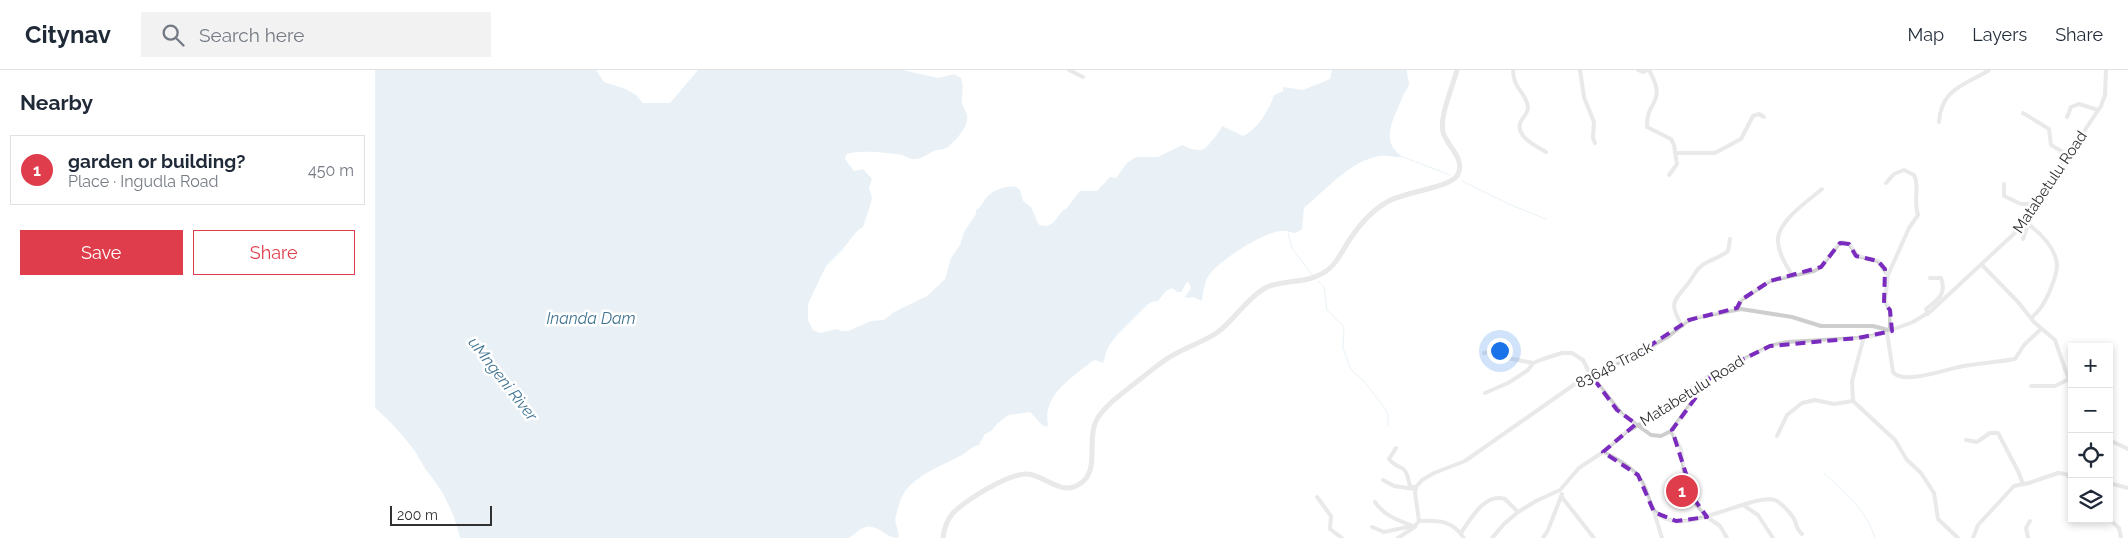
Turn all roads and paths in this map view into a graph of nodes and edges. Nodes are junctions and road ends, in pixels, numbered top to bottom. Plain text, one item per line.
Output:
1 (1069, 70) edge
2 (1457, 70) edge
3 (1513, 70) edge
4 (1580, 70) edge
5 (1638, 70) edge
6 (1648, 70) edge
7 (1989, 70) edge
8 (2107, 70) edge
9 (1083, 77) dead end
10 (2098, 110) junction
11 (2023, 113) dead end
12 (1764, 117) dead end
13 (2067, 117) dead end
14 (1939, 122) dead end
15 (1595, 143) dead end
16 (1546, 152) dead end
17 (1675, 153) junction
18 (2069, 155) junction
19 (1669, 175) dead end
20 (1886, 182) dead end
21 (2004, 184) dead end
22 (1822, 189) dead end
23 (2036, 204) junction
24 (2029, 215) junction
25 (2029, 224) junction
26 (1730, 239) dead end
27 (2023, 239) dead end
28 (1982, 265) junction
29 (1792, 275) junction
30 (1888, 275) junction
31 (1930, 278) dead end
32 (1738, 309) junction
33 (1927, 314) junction
34 (2031, 318) junction
35 (1682, 326) junction
36 (2041, 329) junction
37 (1890, 331) junction
38 (1865, 337) junction
39 (1485, 353) dead end
40 (1533, 363) junction
41 (1590, 374) junction
42 (1713, 374) junction
43 (2068, 376) edge
44 (2068, 380) edge
45 (2031, 386) dead end
46 (1485, 393) dead end
47 (1853, 401) junction
48 (1637, 424) junction
49 (1671, 431) junction
50 (1777, 436) dead end
51 (1966, 440) dead end
52 (2113, 442) edge
53 (1396, 448) dead end
54 (2128, 449) edge
55 (1603, 452) junction
56 (2071, 478) edge
57 (1383, 480) dead end
58 (2023, 484) junction
59 (2113, 484) edge
60 (1416, 488) junction
61 (2128, 488) edge
62 (1560, 490) junction
63 (1561, 496) junction
64 (1317, 497) dead end
65 (1375, 502) dead end
66 (1743, 505) junction
67 (1518, 512) junction
68 (1654, 512) junction
69 (1707, 517) junction
70 (1419, 521) junction
71 (2030, 521) dead end
72 (2113, 523) edge
73 (1415, 526) junction
74 (1372, 527) dead end
75 (1461, 533) junction
76 (1802, 534) dead end
77 (1769, 536) edge
78 (943, 538) edge
79 (1343, 538) edge
80 (1398, 538) edge
81 (1464, 538) edge
82 (1492, 538) edge
83 (1543, 538) edge
84 (1594, 538) edge
85 (1662, 538) edge
86 (1727, 538) edge
87 (1773, 538) edge
88 (1958, 538) edge
89 (1973, 538) edge
90 (2028, 538) edge
91 (2121, 538) edge

1 - 9 street
2 - 78 street
3 - 16 street
4 - 15 street
5 - 6 street
6 - 17 street
7 - 14 street
8 - 10 street, Matabetulu Road
10 - 13 street
10 - 18 street, Matabetulu Road
11 - 18 street
12 - 17 street
17 - 19 street
18 - 23 street, Matabetulu Road
20 - 30 street
21 - 23 street
22 - 29 street
23 - 24 street, Matabetulu Road
24 - 25 street
24 - 28 street, Matabetulu Road
25 - 27 street
25 - 34 street
26 - 35 street
28 - 33 street, Matabetulu Road
28 - 34 street
29 - 30 street
29 - 32 street
30 - 37 street
31 - 33 street
32 - 35 street, 83648 Track
32 - 37 street, 83648 Track
33 - 37 street, Matabetulu Road
34 - 36 street
35 - 41 street, 83648 Track
36 - 37 street
36 - 43 street
37 - 38 street, Matabetulu Road
38 - 42 street, Matabetulu Road
38 - 47 street
39 - 40 street
40 - 41 street
40 - 46 street
41 - 48 street
41 - 60 street, 83648 Track
42 - 48 street, Matabetulu Road
42 - 49 street
44 - 45 street
47 - 50 street
47 - 88 street
48 - 49 street
48 - 55 street, Matabetulu Road
49 - 69 street
51 - 58 street
52 - 54 street
53 - 60 street
55 - 62 street, Matabetulu Road
55 - 68 street
56 - 58 street
57 - 60 street
58 - 89 street
59 - 61 street
60 - 70 street
62 - 63 street
62 - 67 street, Matabetulu Road
63 - 83 street
63 - 84 street
64 - 79 street
65 - 73 street
66 - 69 street
66 - 76 street
66 - 77 street
67 - 75 street
67 - 82 street, Matabetulu Road
68 - 69 street
68 - 85 street
69 - 86 street
70 - 73 street
70 - 75 street
71 - 90 street
72 - 91 street
73 - 74 street
73 - 80 street
75 - 81 street
77 - 87 street

